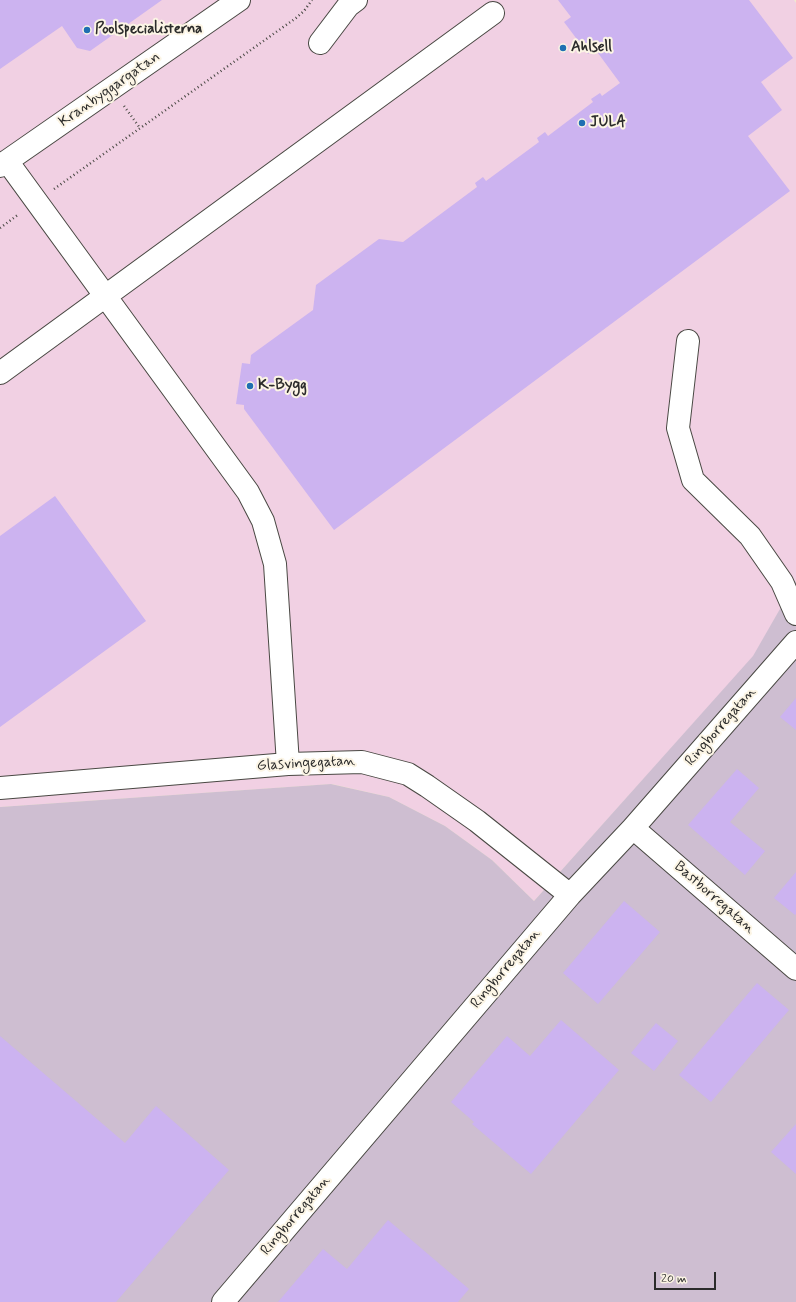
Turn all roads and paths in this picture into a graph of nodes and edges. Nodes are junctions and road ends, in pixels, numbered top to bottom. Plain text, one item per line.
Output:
1 (239, 0) edge
2 (312, 0) edge
3 (349, 2) edge
4 (492, 13) dead end
5 (320, 43) dead end
6 (4, 164) edge
7 (37, 202) junction
8 (0, 228) edge
9 (105, 296) junction
10 (688, 341) dead end
11 (0, 372) edge
12 (796, 614) edge
13 (796, 642) edge
14 (288, 764) junction
15 (0, 788) edge
16 (633, 828) junction
17 (570, 895) junction
18 (796, 969) edge
19 (223, 1302) edge

1 - 6 street, Kranbyggargatan
2 - 7 path
3 - 5 street
4 - 9 street
6 - 7 street
7 - 8 path
7 - 9 street
9 - 11 street
9 - 14 street
10 - 12 street
13 - 16 street, Ringborregatan
14 - 15 street, Glasvingegatan
14 - 17 street, Glasvingegatan
16 - 17 street, Ringborregatan
16 - 18 street, Bastborregatan
17 - 19 street, Ringborregatan

